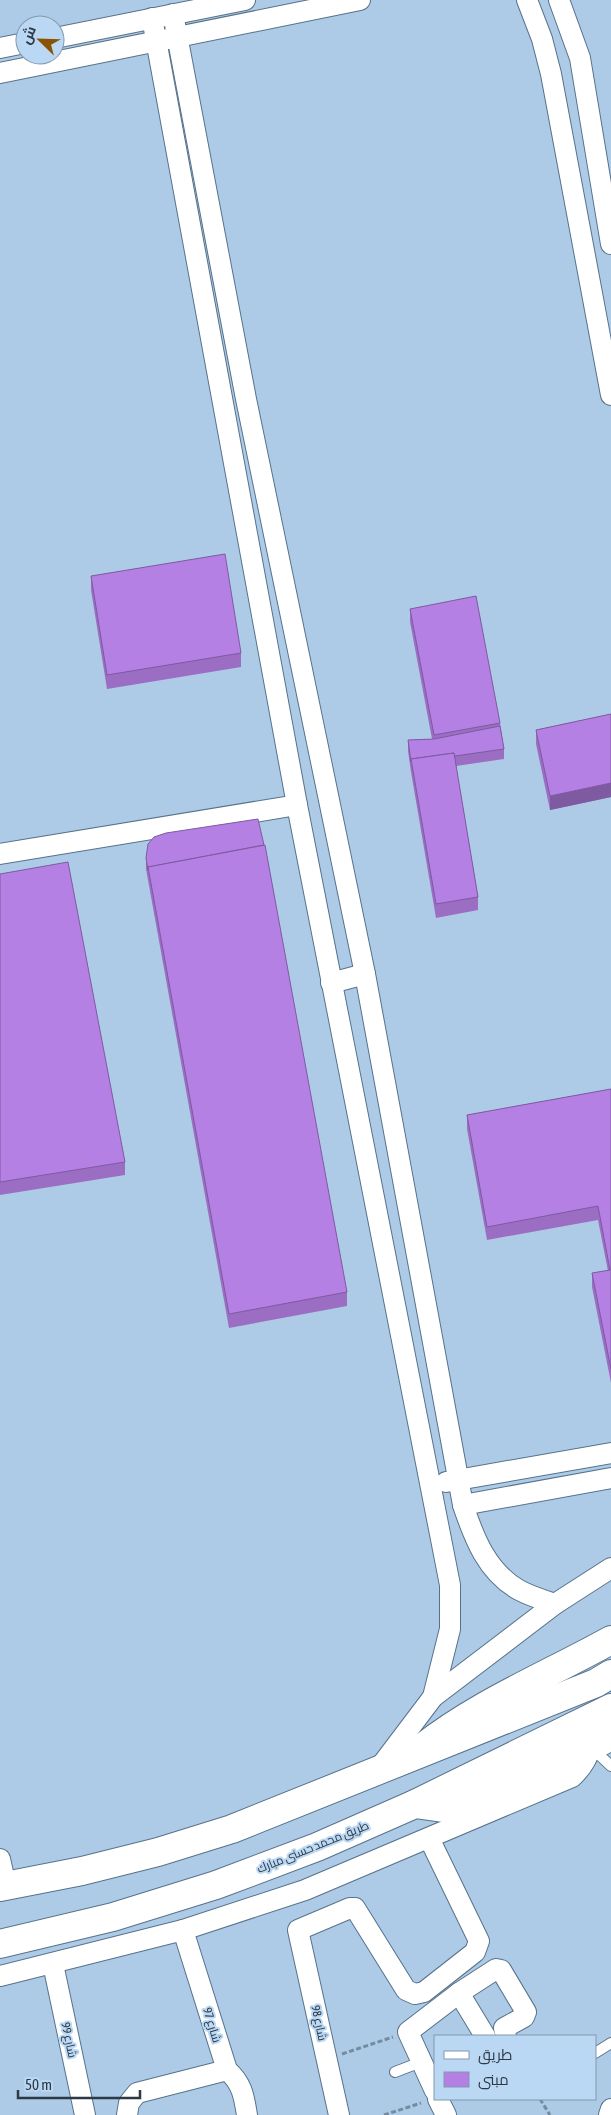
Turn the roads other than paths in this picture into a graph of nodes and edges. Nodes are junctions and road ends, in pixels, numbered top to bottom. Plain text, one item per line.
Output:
1 (245, 0) edge
2 (360, 0) edge
3 (527, 0) edge
4 (559, 0) edge
5 (173, 14) junction
6 (152, 18) junction
7 (65, 36) edge
8 (176, 37) junction
9 (155, 41) junction
10 (15, 45) edge
11 (0, 48) edge
12 (0, 73) edge
13 (591, 124) junction
14 (562, 131) junction
15 (611, 244) edge
16 (611, 395) edge
17 (310, 710) junction
18 (280, 716) junction
19 (297, 805) junction
20 (0, 854) edge
21 (365, 974) junction
22 (331, 983) junction
23 (397, 1148) junction
24 (366, 1156) junction
25 (611, 1453) edge
26 (611, 1478) edge
27 (458, 1480) junction
28 (431, 1484) junction
29 (463, 1506) junction
30 (611, 1568) edge
31 (555, 1604) junction
32 (611, 1640) edge
33 (611, 1674) edge
34 (433, 1697) junction
35 (611, 1708) edge
36 (601, 1741) edge
37 (407, 1760) junction
38 (611, 1766) edge
39 (376, 1772) junction
40 (415, 1804) junction
41 (429, 1838) junction
42 (0, 1859) edge
43 (3, 1886) edge
44 (183, 1930) junction
45 (0, 1944) edge
46 (53, 1964) junction
47 (0, 1976) edge
48 (459, 1993) junction
49 (484, 2035) edge
50 (506, 2035) edge
51 (611, 2043) edge
52 (596, 2052) edge
53 (421, 2062) junction
54 (227, 2070) junction
55 (395, 2072) dead end
56 (433, 2097) edge
57 (435, 2100) edge
58 (611, 2109) edge
59 (85, 2115) edge
60 (127, 2115) edge
61 (247, 2115) edge
62 (339, 2115) edge
63 (446, 2115) edge
64 (609, 2115) edge

1 - 5 street
2 - 8 street
3 - 14 street
4 - 13 street
5 - 6 street
5 - 8 street
6 - 7 street
6 - 9 street
8 - 9 street
8 - 17 street
9 - 12 street
9 - 18 street
10 - 11 street
13 - 14 street
13 - 15 street
14 - 16 street
17 - 18 street
17 - 21 street
18 - 19 street
19 - 20 street
19 - 22 street
21 - 22 street
21 - 23 street
22 - 24 street
23 - 24 street
23 - 27 street
24 - 28 street
25 - 27 street
26 - 29 street
27 - 28 street
27 - 29 street
28 - 34 street
29 - 31 street
30 - 31 street
31 - 34 street
32 - 37 main road
33 - 37 main road
34 - 39 street
35 - 40 main road, طريق محمد حسنى مبارك
36 - 38 lane
36 - 40 main road
36 - 41 street
37 - 39 main road
39 - 43 main road
40 - 45 main road, طريق محمد حسنى مبارك
41 - 44 street
41 - 62 street, شارع 98
42 - 43 street
44 - 46 street
44 - 54 street, شارع 97
46 - 47 street
46 - 59 street, شارع 99
48 - 49 street
48 - 50 street
48 - 53 street
51 - 52 lane
53 - 55 lane
53 - 56 street
54 - 60 street
54 - 61 street, شارع 97
57 - 63 street
58 - 64 street

